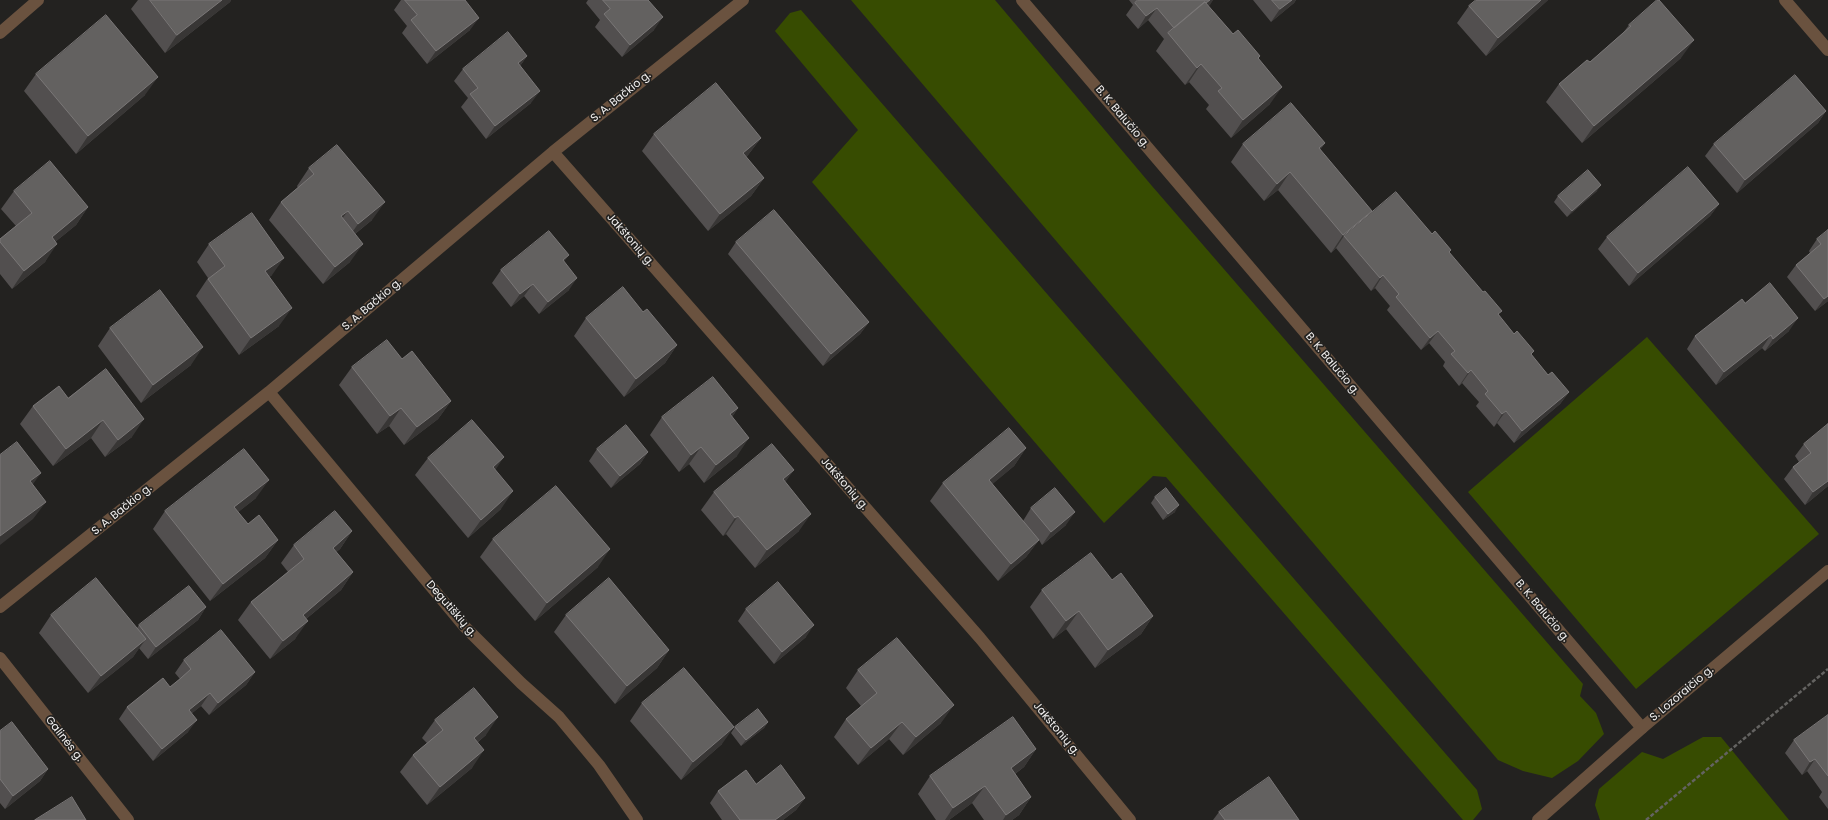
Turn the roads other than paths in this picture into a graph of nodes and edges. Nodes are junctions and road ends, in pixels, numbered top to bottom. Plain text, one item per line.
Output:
1 (38, 0) edge
2 (743, 0) edge
3 (1022, 0) edge
4 (1785, 0) edge
5 (0, 33) edge
6 (1828, 50) edge
7 (553, 152) junction
8 (269, 392) junction
9 (1828, 571) edge
10 (0, 607) edge
11 (0, 658) edge
12 (1642, 728) junction
13 (128, 820) edge
14 (637, 820) edge
15 (1130, 820) edge
16 (1538, 820) edge

1 - 5 street
2 - 7 street, S. A. Bačkio g.
3 - 12 street, B. K. Balučio g.
4 - 6 street
7 - 8 street, S. A. Bačkio g.
7 - 15 street, Jakštonių g.
8 - 10 street, S. A. Bačkio g.
8 - 14 street, Degutiškių g.
9 - 12 street, S. Lozoraičio g.
11 - 13 street, Galinės g.
12 - 16 street, S. Lozoraičio g.

